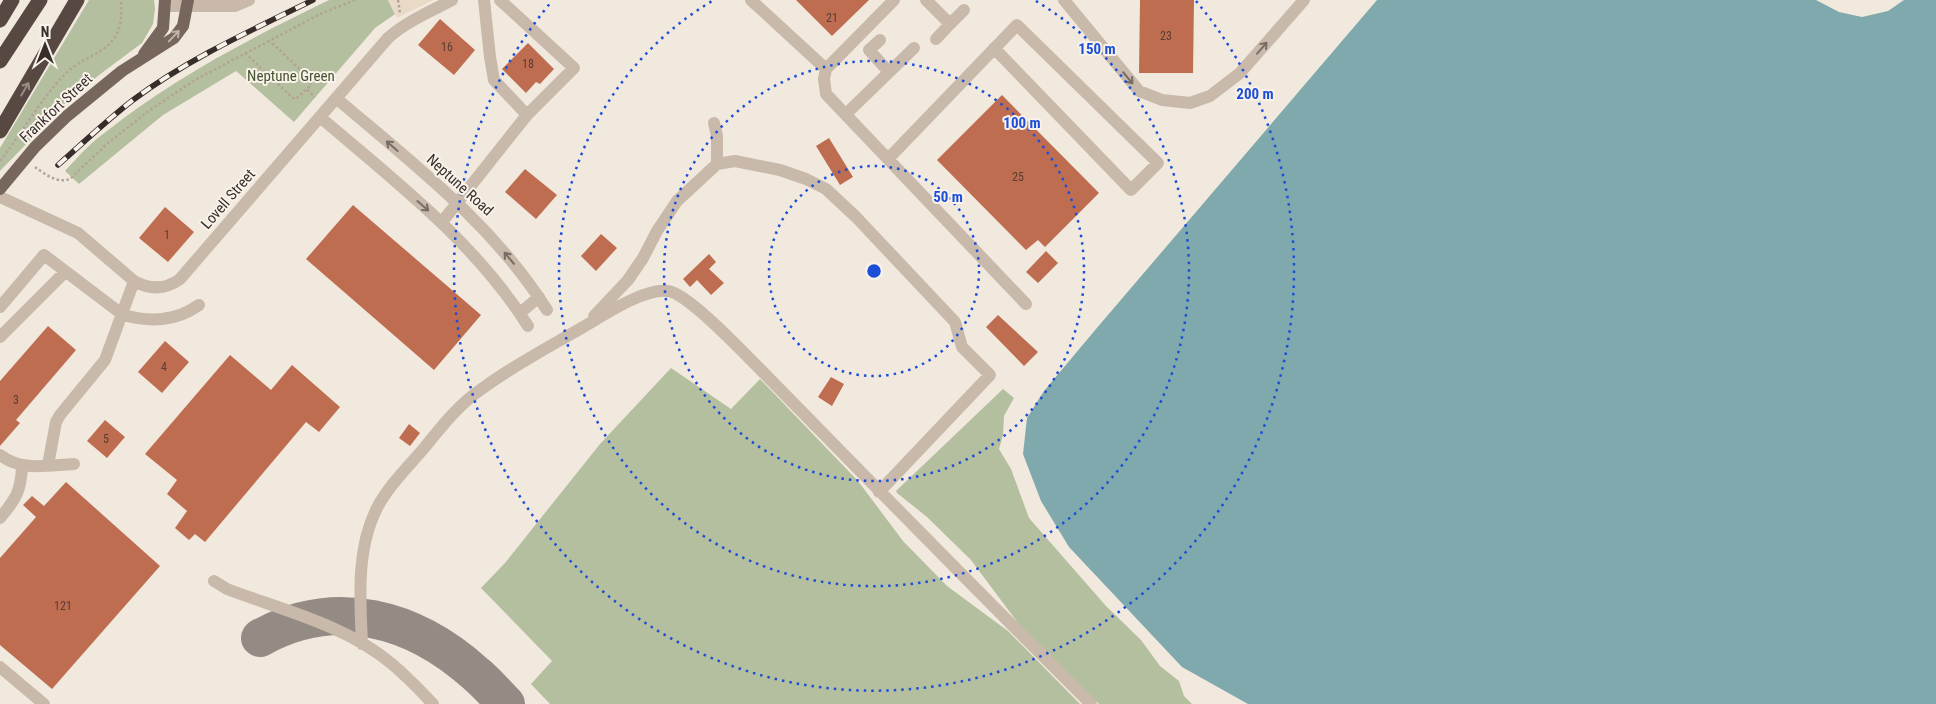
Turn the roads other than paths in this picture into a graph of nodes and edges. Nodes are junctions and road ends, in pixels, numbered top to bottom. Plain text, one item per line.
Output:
1 (12, 0) edge
2 (40, 0) edge
3 (77, 0) edge
4 (249, 0) edge
5 (452, 0) edge
6 (484, 0) edge
7 (500, 0) edge
8 (750, 0) edge
9 (894, 0) edge
10 (926, 0) edge
11 (1064, 0) edge
12 (1304, 0) edge
13 (165, 3) edge
14 (188, 3) edge
15 (964, 10) dead end
16 (28, 19) junction
17 (0, 20) edge
18 (950, 24) junction
19 (936, 39) dead end
20 (880, 40) dead end
21 (914, 48) dead end
22 (994, 48) junction
23 (141, 58) junction
24 (0, 61) edge
25 (826, 69) junction
26 (889, 72) junction
27 (0, 76) edge
28 (336, 98) junction
29 (846, 114) junction
30 (527, 115) junction
31 (320, 117) junction
32 (714, 123) dead end
33 (0, 131) edge
34 (888, 159) junction
35 (717, 164) junction
36 (0, 189) edge
37 (0, 197) edge
38 (458, 203) junction
39 (442, 222) junction
40 (65, 272) junction
41 (134, 281) junction
42 (539, 297) junction
43 (1026, 304) dead end
44 (199, 305) dead end
45 (0, 307) edge
46 (547, 310) dead end
47 (520, 313) junction
48 (122, 315) junction
49 (528, 326) dead end
50 (584, 327) junction
51 (0, 337) edge
52 (0, 455) edge
53 (74, 464) dead end
54 (48, 465) junction
55 (22, 466) junction
56 (879, 492) junction
57 (0, 518) edge
58 (214, 580) dead end
59 (362, 644) junction
60 (0, 667) edge
61 (428, 702) edge
62 (44, 704) edge
63 (1091, 704) edge

1 - 17 highway
2 - 16 highway
33 -> 3 highway
4 - 14 street
5 - 28 street, Lovell Street
6 - 30 street
7 - 30 street
8 - 25 street
9 - 25 street
10 - 18 street
11 -> 12 street
13 - 14 street
13 - 23 main road
23 -> 14 main road
15 - 18 street
16 - 24 highway
16 - 27 highway
18 - 19 street
20 - 26 street
21 - 26 street
22 - 22 street
22 - 34 street
23 - 36 main road, Frankfort Street
25 - 29 street
26 - 29 street
28 - 31 street, Lovell Street
38 -> 28 street, Neptune Road
29 - 34 street
30 - 38 street
31 -> 39 street
31 - 41 street, Lovell Street
32 - 35 street
34 - 43 street
35 - 50 street
35 - 56 street
37 - 41 street, Lovell Street
38 - 39 street
42 -> 38 street, Neptune Road
39 - 47 street
40 - 45 street
40 - 48 street
40 - 51 street
41 - 48 street
42 - 46 street, Neptune Road
42 - 47 street
44 - 48 street
47 - 49 street
48 - 54 street
50 - 56 street
50 - 59 street
52 - 55 street
53 - 54 street
54 - 55 street
55 - 57 street
56 - 63 street
58 - 59 street
59 - 61 street
60 - 62 street

